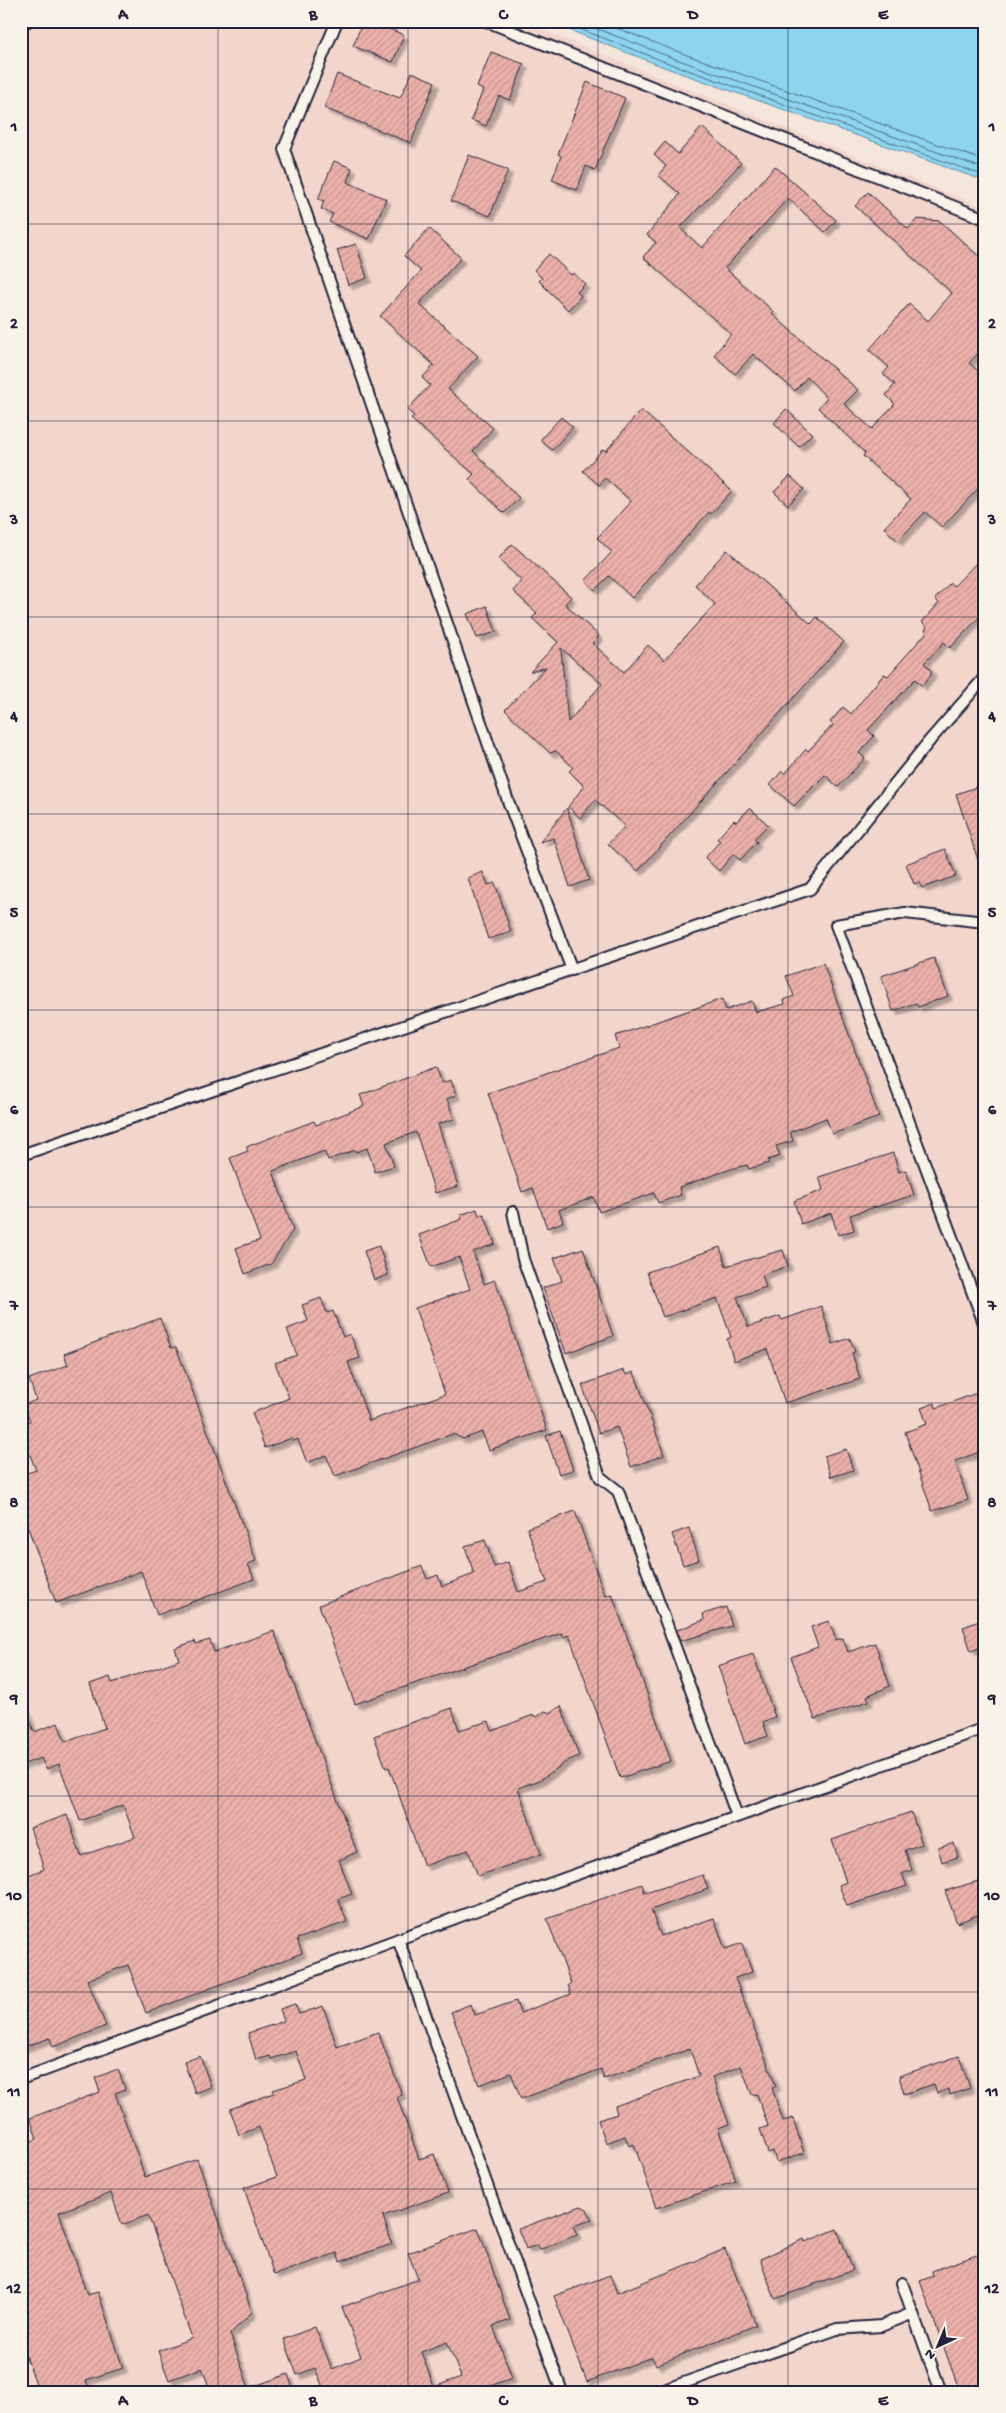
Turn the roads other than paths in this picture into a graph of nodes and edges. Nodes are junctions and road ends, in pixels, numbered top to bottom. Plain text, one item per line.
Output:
1 (28, 21) edge
2 (337, 21) edge
3 (486, 21) edge
4 (21, 24) edge
5 (985, 219) edge
6 (985, 677) edge
7 (985, 922) edge
8 (572, 970) junction
9 (21, 1155) edge
10 (513, 1212) dead end
11 (985, 1326) edge
12 (985, 1728) edge
13 (737, 1816) junction
14 (398, 1939) junction
15 (21, 2078) edge
16 (902, 2283) dead end
17 (913, 2314) junction
18 (562, 2392) edge
19 (658, 2392) edge
20 (941, 2392) edge

1 - 4 lane
2 - 8 lane
3 - 5 lane
6 - 8 lane
7 - 11 lane
8 - 9 lane
10 - 13 lane
12 - 13 lane
13 - 14 lane
14 - 15 lane
14 - 18 lane
16 - 17 lane
17 - 19 lane
17 - 20 lane

